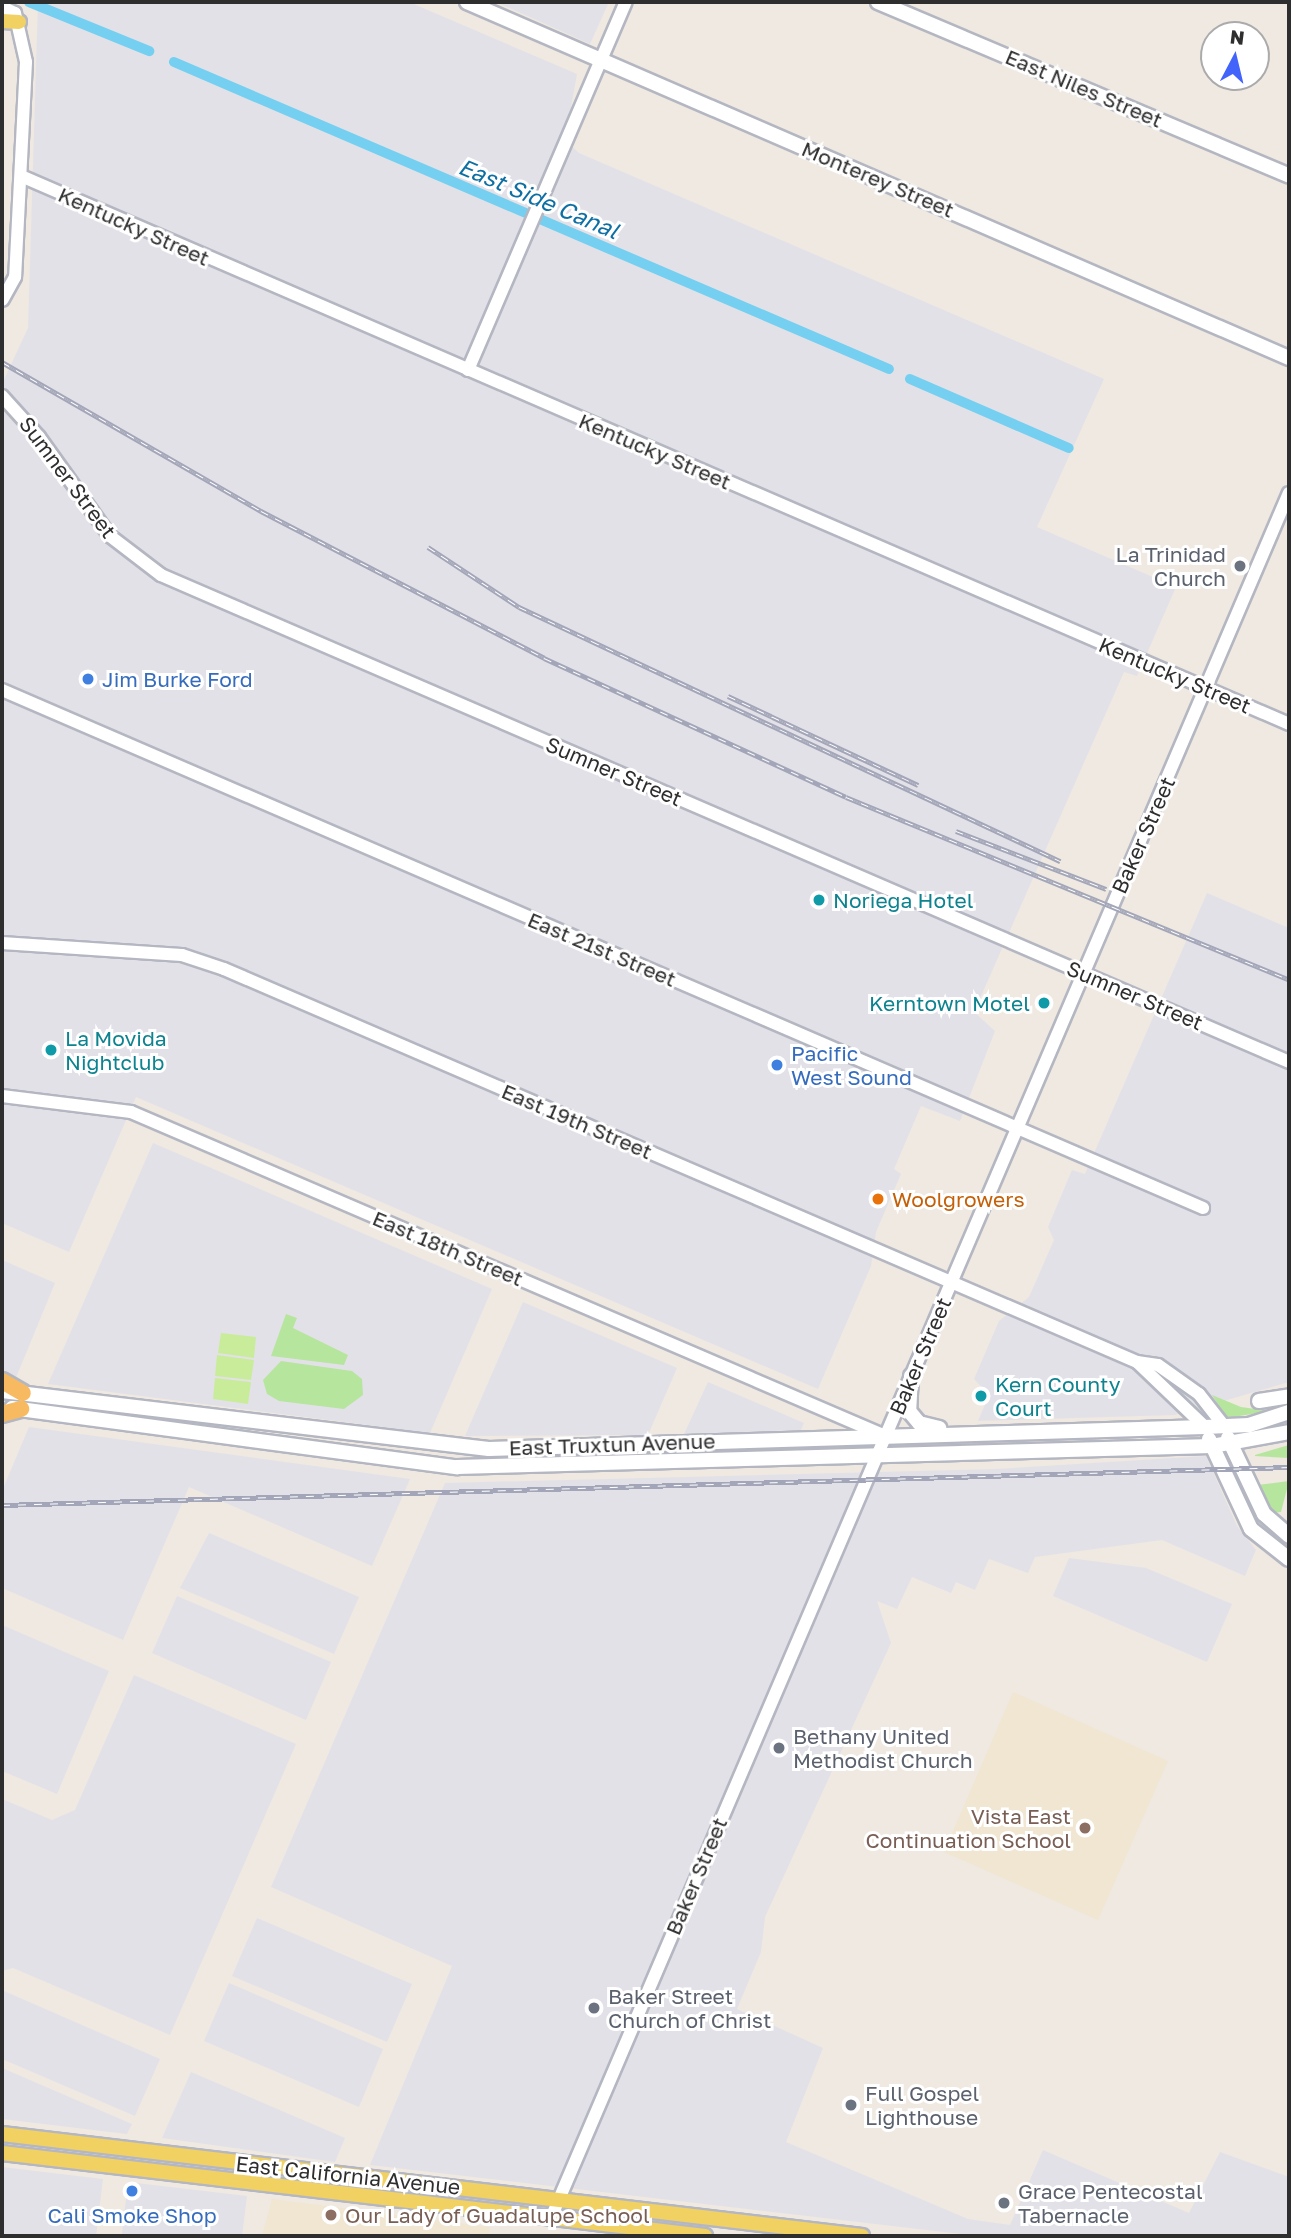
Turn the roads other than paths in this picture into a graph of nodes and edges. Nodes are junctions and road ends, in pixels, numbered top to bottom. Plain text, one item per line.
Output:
1 (467, 2) edge
2 (626, 2) edge
3 (878, 2) edge
4 (2, 7) edge
5 (2, 21) edge
6 (19, 22) junction
7 (601, 60) junction
8 (21, 176) junction
9 (1289, 176) edge
10 (2, 300) edge
11 (1289, 358) edge
12 (468, 370) junction
13 (2, 396) edge
14 (1289, 494) edge
15 (1207, 689) junction
16 (2, 690) edge
17 (1289, 724) edge
18 (2, 943) edge
19 (1084, 974) junction
20 (1289, 1062) edge
21 (2, 1097) edge
22 (1018, 1128) junction
23 (1203, 1208) dead end
24 (952, 1282) junction
25 (1136, 1362) junction
26 (911, 1376) junction
27 (2, 1381) edge
28 (2, 1391) edge
29 (1289, 1396) edge
30 (2, 1399) edge
31 (22, 1401) junction
32 (1259, 1401) dead end
33 (2, 1407) edge
34 (1289, 1412) edge
35 (2, 1414) edge
36 (233, 1420) junction
37 (1224, 1426) junction
38 (1205, 1427) junction
39 (1105, 1429) junction
40 (1289, 1432) edge
41 (972, 1433) junction
42 (885, 1436) junction
43 (230, 1438) junction
44 (1231, 1445) junction
45 (1212, 1446) junction
46 (1050, 1452) junction
47 (874, 1458) junction
48 (1289, 1536) edge
49 (1286, 1554) edge
50 (2, 2134) edge
51 (42, 2139) junction
52 (2, 2140) edge
53 (136, 2150) junction
54 (2, 2153) edge
55 (64, 2160) junction
56 (327, 2173) junction
57 (262, 2184) junction
58 (557, 2198) junction
59 (551, 2218) junction
60 (774, 2231) edge
61 (705, 2236) edge
62 (862, 2236) edge

1 - 7 main road, Monterey Street
2 - 7 street
3 - 9 main road, East Niles Street
4 - 6 street
5 - 6 main road
6 - 8 street
7 - 11 main road, Monterey Street
7 - 12 street
8 - 10 street
8 - 12 street, Kentucky Street
12 - 15 street, Kentucky Street
13 - 19 street, Sumner Street
14 - 15 street, Baker Street
15 - 17 street, Kentucky Street
15 - 19 street, Baker Street
16 - 22 street, East 21st Street
18 - 24 street, East 19th Street
19 - 20 street, Sumner Street
19 - 22 street, Baker Street
21 - 42 street, East 18th Street
22 - 23 street, East 21st Street
22 - 24 street, Baker Street
24 - 25 street, East 19th Street
24 - 26 street, Baker Street
25 - 37 street, East 19th Street
25 - 38 street, East 19th Street
26 - 41 main road
26 - 42 street, Baker Street
27 - 31 highway
28 - 31 main road, East Truxtun Avenue
29 - 32 main road
30 - 31 main road
31 - 33 main road, East Truxtun Avenue
31 - 35 highway
31 - 36 main road, East Truxtun Avenue
31 - 43 main road, East Truxtun Avenue
34 - 37 main road, East Truxtun Avenue
36 - 42 main road, East Truxtun Avenue
36 - 43 main road
37 - 38 main road, East Truxtun Avenue
37 - 44 main road
38 - 39 main road, East Truxtun Avenue
38 - 45 main road
39 - 41 main road, East Truxtun Avenue
39 - 46 main road
40 - 44 main road, East Truxtun Avenue
41 - 42 main road, East Truxtun Avenue
42 - 47 street, Baker Street
43 - 47 main road, East Truxtun Avenue
44 - 45 main road, East Truxtun Avenue
44 - 48 main road
45 - 46 main road, East Truxtun Avenue
45 - 49 main road
46 - 47 main road, East Truxtun Avenue
47 - 58 street, Baker Street
50 - 51 main road, East California Avenue
51 - 52 main road
51 - 53 main road, East California Avenue
53 - 55 main road
53 - 56 main road, East California Avenue
54 - 55 main road, East California Avenue
55 - 57 main road, East California Avenue
56 - 57 main road
56 - 58 main road, East California Avenue
57 - 59 main road, East California Avenue
58 - 59 street, Baker Street
58 - 60 main road, East California Avenue
59 - 61 main road, East California Avenue
60 - 62 main road, East California Avenue

